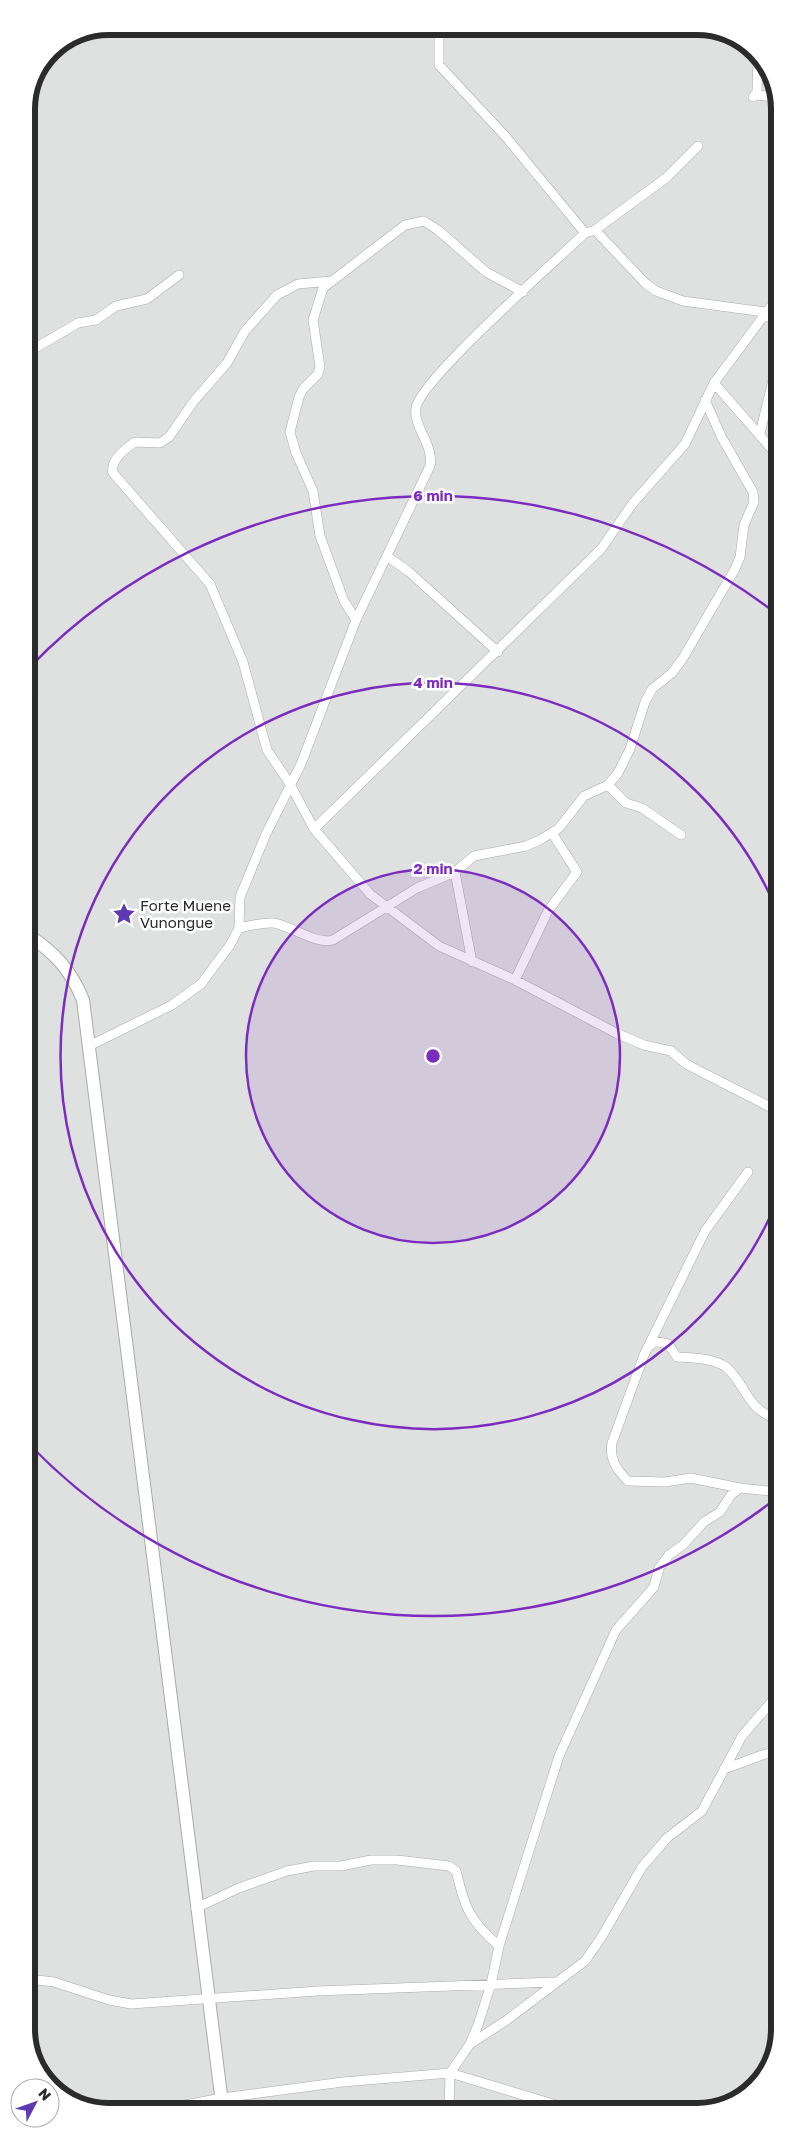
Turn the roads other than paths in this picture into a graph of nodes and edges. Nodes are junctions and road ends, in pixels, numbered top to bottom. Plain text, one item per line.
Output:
1 (439, 35) edge
2 (757, 66) edge
3 (769, 97) edge
4 (698, 146) dead end
5 (595, 230) junction
6 (586, 233) junction
7 (179, 275) dead end
8 (331, 281) junction
9 (523, 292) junction
10 (771, 305) edge
11 (765, 312) junction
12 (771, 318) edge
13 (35, 348) edge
14 (714, 383) junction
15 (771, 388) edge
16 (704, 400) junction
17 (760, 433) junction
18 (771, 447) edge
19 (388, 557) junction
20 (356, 620) junction
21 (498, 652) junction
22 (290, 784) junction
23 (608, 785) junction
24 (314, 829) junction
25 (552, 833) junction
26 (681, 835) dead end
27 (455, 872) junction
28 (386, 906) junction
29 (239, 928) junction
30 (35, 940) edge
31 (472, 962) junction
32 (515, 980) junction
33 (91, 1045) junction
34 (771, 1107) edge
35 (748, 1172) dead end
36 (651, 1345) junction
37 (771, 1417) edge
38 (740, 1488) junction
39 (771, 1491) edge
40 (771, 1702) edge
41 (771, 1754) edge
42 (724, 1769) junction
43 (196, 1908) junction
44 (499, 1946) junction
45 (35, 1980) edge
46 (555, 1982) junction
47 (492, 1984) junction
48 (210, 2000) junction
49 (470, 2044) junction
50 (450, 2073) junction
51 (222, 2098) junction
52 (195, 2103) edge
53 (222, 2103) edge
54 (449, 2103) edge
55 (550, 2103) edge

1 - 6 street
2 - 3 street
4 - 5 street
5 - 6 street
5 - 11 street
6 - 9 street
7 - 13 street
8 - 9 street
8 - 20 street
8 - 22 street
9 - 19 street
10 - 11 street
11 - 12 street
11 - 14 street
14 - 16 street
14 - 17 street
15 - 17 street
16 - 21 street
16 - 23 street
17 - 18 street
19 - 20 street
19 - 21 street
20 - 22 street
21 - 24 street
22 - 24 street
22 - 29 street
23 - 25 street
23 - 26 street
24 - 28 street
25 - 27 street
25 - 32 street
27 - 28 street
27 - 31 street
28 - 29 street
28 - 31 street
29 - 33 street
30 - 33 street
31 - 32 street
32 - 34 street
33 - 43 street
35 - 36 street
36 - 37 street
36 - 38 street
38 - 39 street
38 - 44 street
40 - 42 street
41 - 42 street
42 - 46 street
43 - 44 street
43 - 48 street
44 - 47 street
45 - 48 street
46 - 47 street
46 - 49 street
47 - 48 street
47 - 49 street
48 - 51 street
49 - 50 street
50 - 51 street
50 - 54 street
50 - 55 street
51 - 52 street
51 - 53 street

